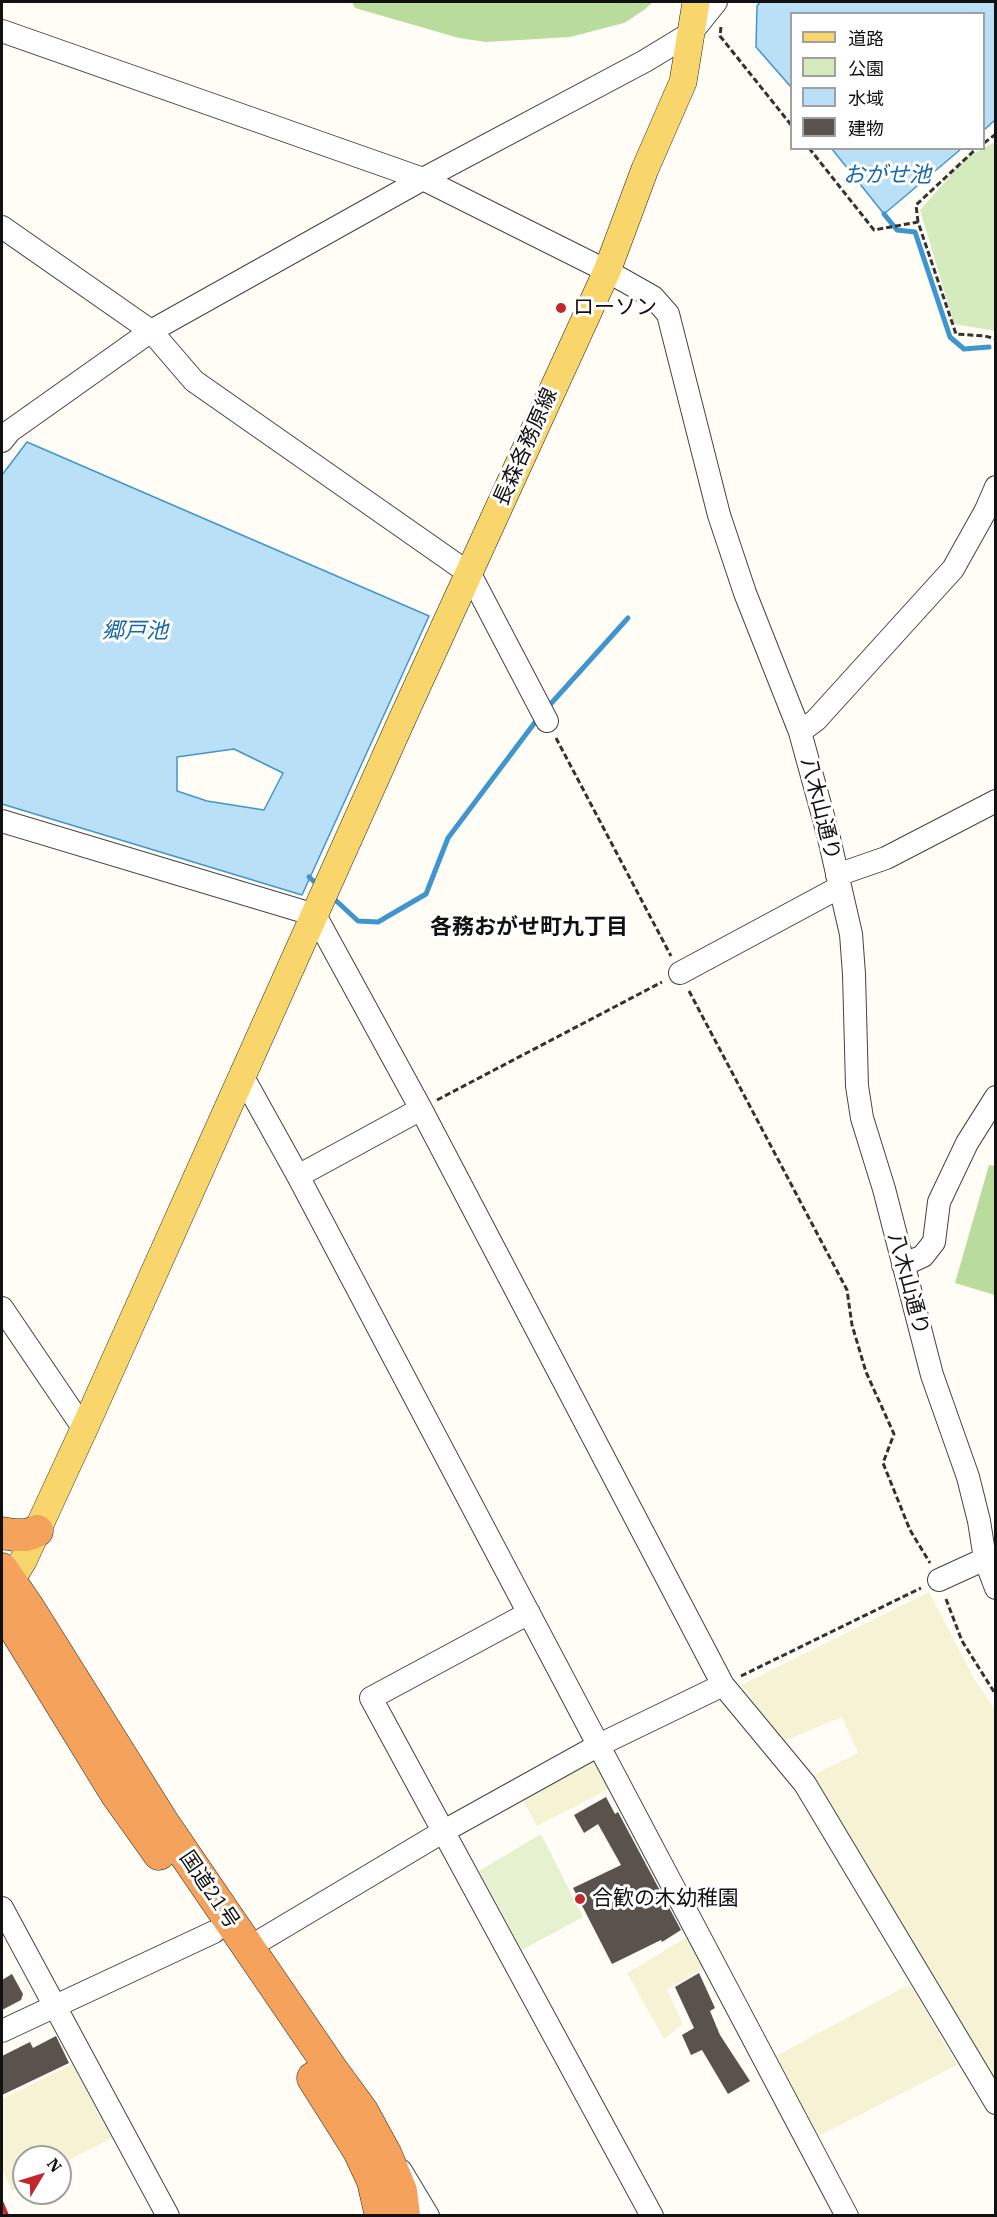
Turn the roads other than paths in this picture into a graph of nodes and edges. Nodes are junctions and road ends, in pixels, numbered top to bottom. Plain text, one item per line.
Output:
1 (708, 2) edge
2 (2, 30) edge
3 (691, 33) junction
4 (423, 180) junction
5 (2, 227) edge
6 (607, 271) junction
7 (151, 331) junction
8 (2, 441) edge
9 (996, 487) edge
10 (470, 574) junction
11 (543, 713) road end
12 (800, 732) junction
13 (996, 801) edge
14 (2, 821) edge
15 (838, 881) junction
16 (322, 900) junction
17 (680, 973) road end
18 (243, 1077) junction
19 (996, 1097) edge
20 (421, 1109) junction
21 (298, 1176) junction
22 (903, 1265) junction
23 (2, 1308) edge
24 (84, 1429) junction
25 (37, 1531) junction
26 (2, 1533) edge
27 (985, 1559) junction
28 (939, 1580) road end
29 (996, 1588) edge
30 (4, 1589) edge
31 (529, 1613) junction
32 (723, 1685) junction
33 (599, 1745) junction
34 (444, 1831) junction
35 (2, 1908) edge
36 (214, 1932) junction
37 (248, 1948) junction
38 (54, 2006) junction
39 (2, 2031) edge
40 (996, 2103) edge
41 (386, 2155) junction
42 (168, 2216) edge
43 (381, 2216) edge
44 (404, 2216) edge
45 (428, 2216) edge
46 (652, 2216) edge
47 (847, 2216) edge

1 - 3 main road, 長森各務原線
2 - 4 street, 八木山通り
3 - 4 street
3 - 6 main road, 長森各務原線
4 - 6 street, 八木山通り
4 - 7 street
5 - 7 street
6 - 10 main road, 長森各務原線
6 - 12 street, 八木山通り
7 - 8 street
7 - 10 street
9 - 12 street
10 - 11 street
10 - 16 main road, 長森各務原線
12 - 15 street, 八木山通り
13 - 15 street
14 - 16 street
15 - 17 street
15 - 22 street, 八木山通り
16 - 18 main road, 長森各務原線
16 - 20 street
18 - 21 street
18 - 24 main road, 長森各務原線
19 - 22 street
20 - 21 street
20 - 32 street
21 - 31 street
22 - 27 street, 八木山通り
23 - 24 street
24 - 25 main road, 長森各務原線
25 - 26 highway
25 - 30 main road, 長森各務原線
27 - 28 street
27 - 29 street, 八木山通り
30 - 36 highway, 国道21号
30 - 37 highway, 国道21号
31 - 33 street
31 - 34 street
32 - 33 street
32 - 40 street
33 - 34 street
33 - 47 street
34 - 37 street
34 - 46 street
35 - 38 street
36 - 38 street
36 - 43 highway, 国道21号
37 - 41 highway, 国道21号
38 - 39 street
38 - 42 street
41 - 44 highway, 国道21号
41 - 45 street

